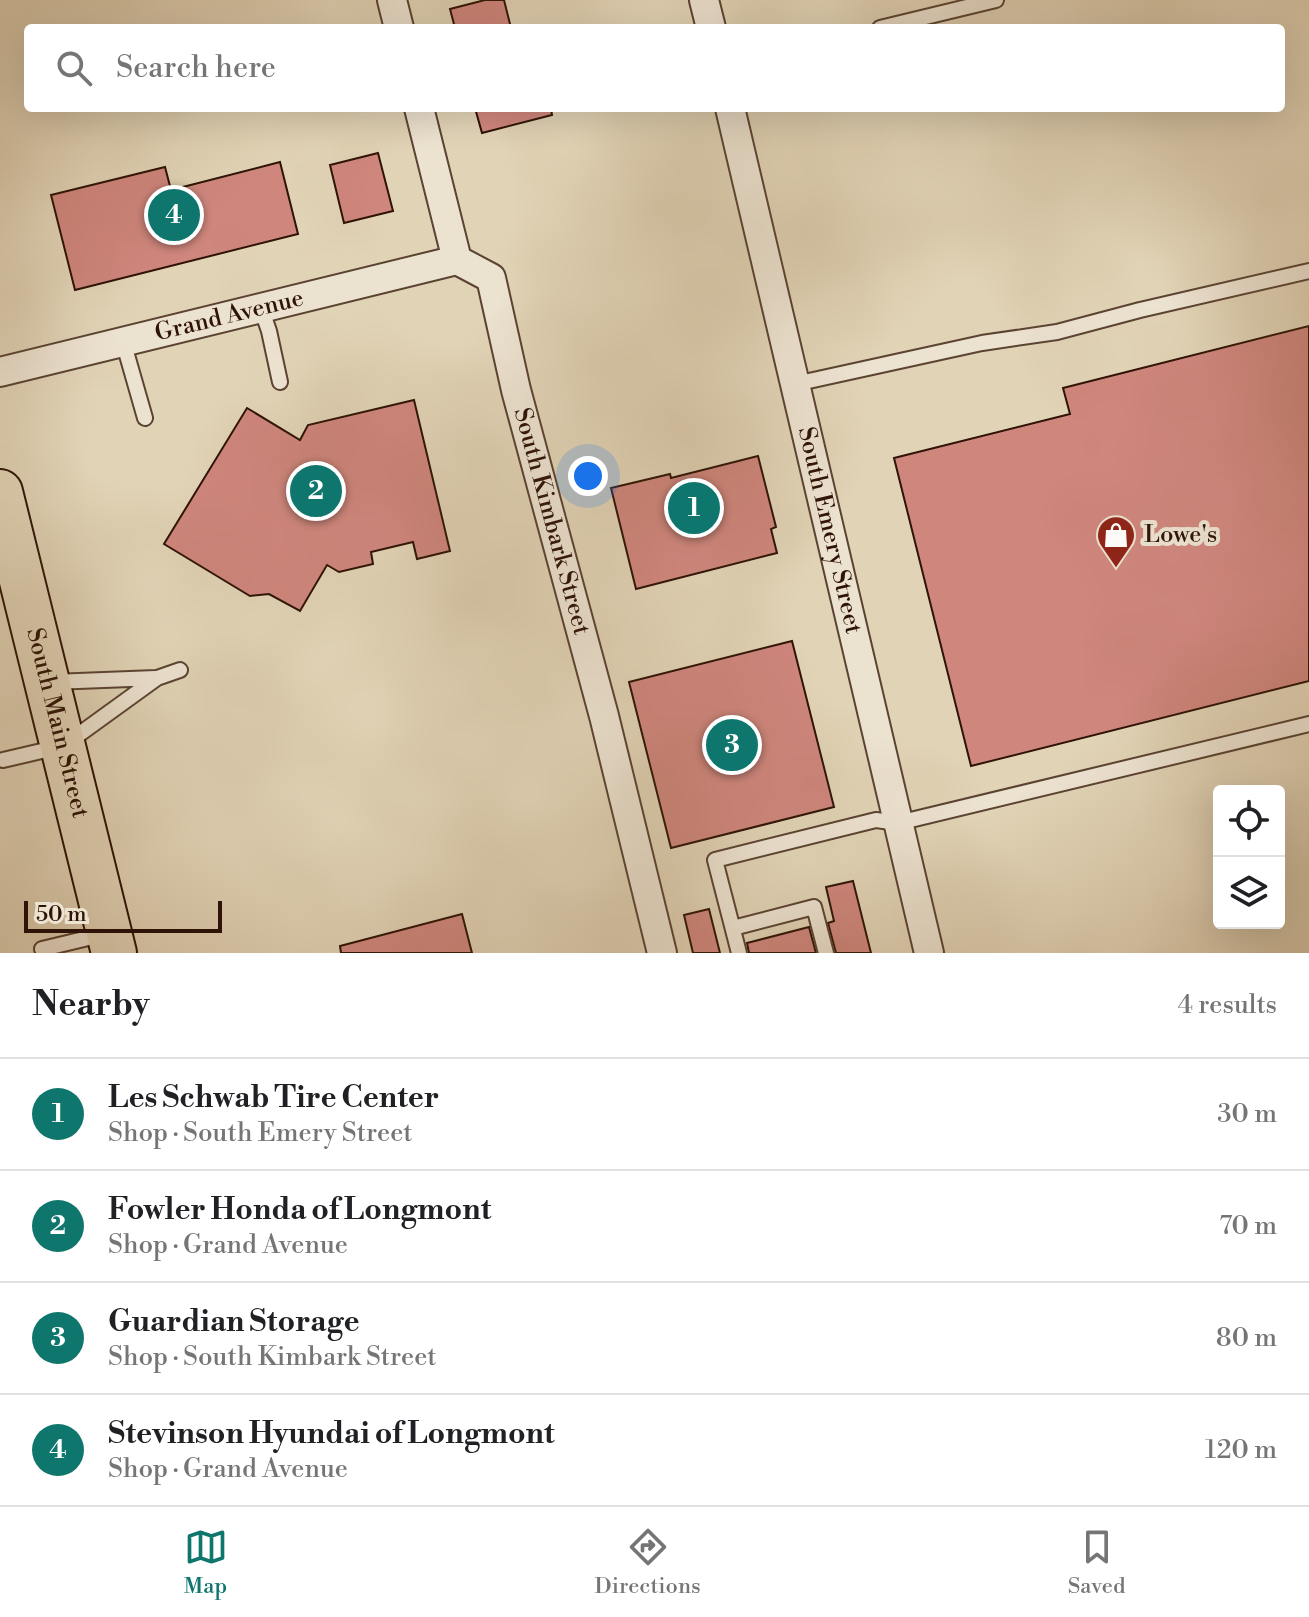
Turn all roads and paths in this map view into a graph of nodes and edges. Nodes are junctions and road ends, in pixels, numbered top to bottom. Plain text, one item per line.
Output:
1 (392, 0) edge
2 (704, 0) edge
3 (996, 0) edge
4 (398, 24) edge
5 (710, 24) edge
6 (897, 24) edge
7 (420, 112) edge
8 (731, 112) edge
9 (457, 260) junction
10 (1309, 271) edge
11 (261, 308) junction
12 (123, 341) junction
13 (0, 372) edge
14 (280, 382) dead end
15 (795, 384) junction
16 (145, 418) dead end
17 (0, 492) edge
18 (8, 557) edge
19 (180, 670) dead end
20 (157, 678) junction
21 (48, 682) junction
22 (1309, 724) edge
23 (63, 746) junction
24 (3, 760) dead end
25 (898, 823) junction
26 (733, 928) junction
27 (112, 943) edge
28 (42, 949) dead end
29 (662, 953) edge
30 (739, 953) edge
31 (826, 953) edge
32 (929, 953) edge

1 - 4 street
2 - 5 street
3 - 6 lane
7 - 9 street
8 - 15 street, South Emery Street
9 - 11 street, Grand Avenue
9 - 29 street, South Kimbark Street
10 - 15 lane
11 - 12 street, Grand Avenue
11 - 14 lane
12 - 13 street, Grand Avenue
12 - 16 lane
15 - 25 street, South Emery Street
17 - 18 main road, South Main Street
18 - 21 main road, South Main Street
19 - 20 lane
20 - 21 lane
20 - 23 lane
21 - 23 main road, South Main Street
22 - 25 lane
23 - 24 lane
23 - 27 main road, South Main Street
25 - 26 lane
25 - 32 street, South Emery Street
26 - 30 lane
26 - 31 lane
27 - 28 lane

